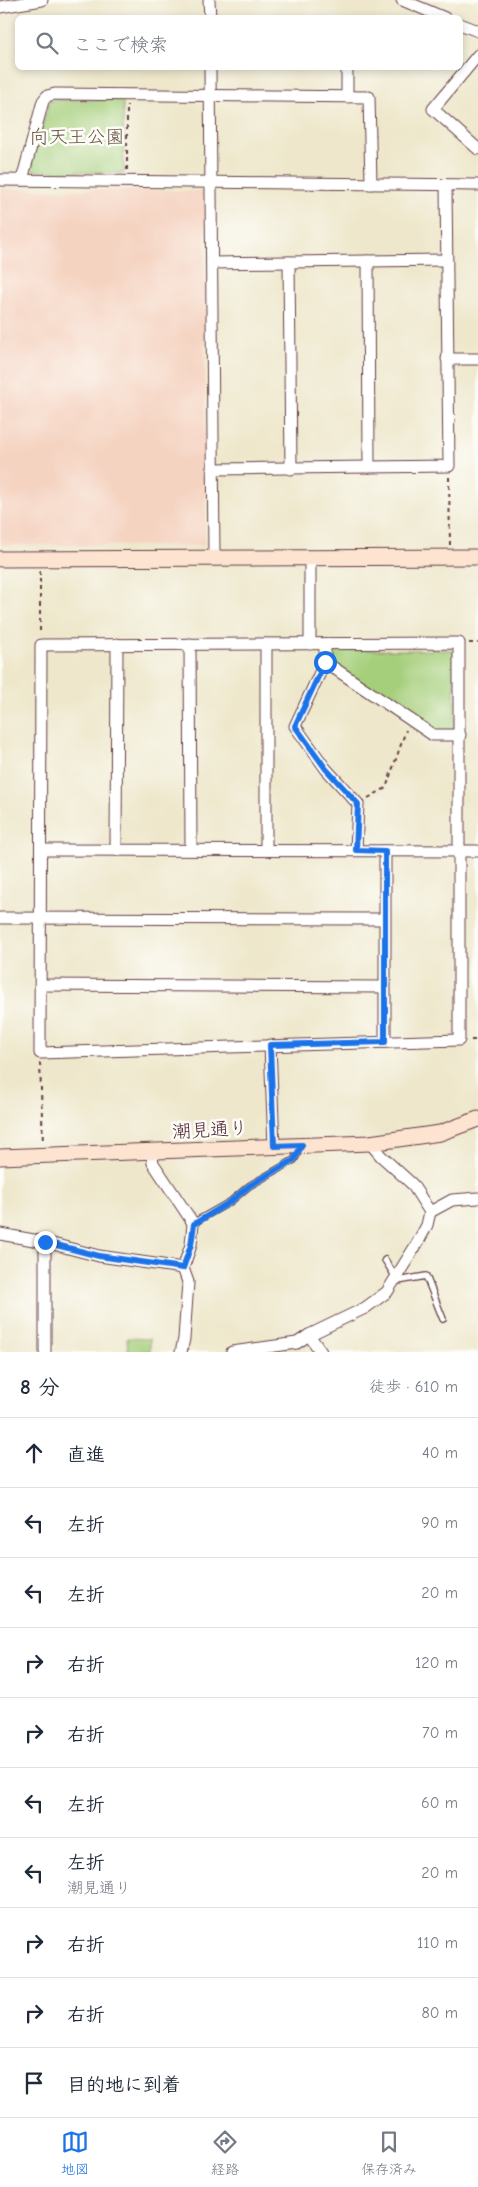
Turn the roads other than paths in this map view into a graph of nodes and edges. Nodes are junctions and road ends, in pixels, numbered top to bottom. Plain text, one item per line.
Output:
1 (42, 0) edge
2 (210, 0) edge
3 (402, 0) edge
4 (0, 7) edge
5 (210, 15) edge
6 (437, 15) edge
7 (463, 25) edge
8 (478, 31) edge
9 (478, 55) edge
10 (210, 70) edge
11 (348, 70) edge
12 (210, 96) junction
13 (347, 97) junction
14 (478, 149) edge
15 (0, 180) edge
16 (22, 180) junction
17 (211, 182) junction
18 (371, 184) junction
19 (446, 185) junction
20 (478, 185) edge
21 (446, 260) junction
22 (368, 261) junction
23 (212, 262) junction
24 (288, 262) junction
25 (447, 359) junction
26 (478, 359) edge
27 (369, 468) junction
28 (291, 469) junction
29 (213, 470) junction
30 (478, 557) edge
31 (214, 558) junction
32 (310, 558) junction
33 (0, 559) edge
34 (117, 644) junction
35 (190, 644) junction
36 (266, 644) junction
37 (310, 644) junction
38 (325, 644) junction
39 (325, 662) junction
40 (460, 736) junction
41 (42, 850) junction
42 (116, 850) junction
43 (191, 850) junction
44 (266, 850) junction
45 (356, 850) junction
46 (385, 851) junction
47 (460, 851) junction
48 (478, 851) edge
49 (0, 918) edge
50 (41, 918) junction
51 (384, 919) junction
52 (41, 985) junction
53 (384, 987) junction
54 (385, 1042) junction
55 (270, 1045) junction
56 (478, 1119) edge
57 (370, 1143) junction
58 (302, 1145) junction
59 (274, 1146) junction
60 (151, 1152) junction
61 (0, 1157) edge
62 (478, 1198) edge
63 (430, 1212) junction
64 (194, 1224) junction
65 (0, 1234) edge
66 (45, 1242) junction
67 (385, 1260) dead end
68 (183, 1268) junction
69 (396, 1278) junction
70 (443, 1319) dead end
71 (309, 1335) junction
72 (45, 1352) edge
73 (181, 1352) edge
74 (232, 1352) edge
75 (321, 1352) edge

1 - 4 street
2 - 5 street
3 - 6 street
7 - 8 street
9 - 14 street
10 - 12 street
11 - 13 street
12 - 13 street
12 - 16 street
12 - 17 street
13 - 18 street
15 - 16 street
16 - 17 street
17 - 18 street
17 - 23 street
18 - 19 street
19 - 20 street
19 - 21 street
21 - 22 street
21 - 25 street
22 - 24 street
22 - 27 street
23 - 24 street
23 - 29 street
24 - 28 street
25 - 26 street
25 - 27 street
27 - 28 street
28 - 29 street
29 - 31 street
30 - 32 street
31 - 32 street
31 - 33 street
32 - 37 street
34 - 35 street
34 - 41 street
34 - 42 street
35 - 36 street
35 - 43 street
36 - 37 street
36 - 44 street
37 - 38 street
38 - 39 street
38 - 40 street
39 - 40 street
39 - 45 street
40 - 47 street
41 - 42 street
41 - 50 street
42 - 43 street
43 - 44 street
44 - 45 street
45 - 46 street
46 - 47 street
46 - 51 street
47 - 48 street
47 - 54 street
49 - 50 street
50 - 51 street
50 - 52 street
51 - 53 street
52 - 53 street
52 - 55 street
53 - 54 street
54 - 55 street
55 - 59 street
56 - 57 street, 潮見通り
57 - 58 street, 潮見通り
57 - 63 street
58 - 59 street, 潮見通り
58 - 64 lane
59 - 60 street, 潮見通り
60 - 61 street, 潮見通り
60 - 64 street
62 - 63 street
63 - 69 street
64 - 68 street
65 - 66 street
66 - 68 street
66 - 72 street
67 - 69 lane
68 - 73 street
69 - 70 lane
69 - 71 street
71 - 74 street
71 - 75 street

